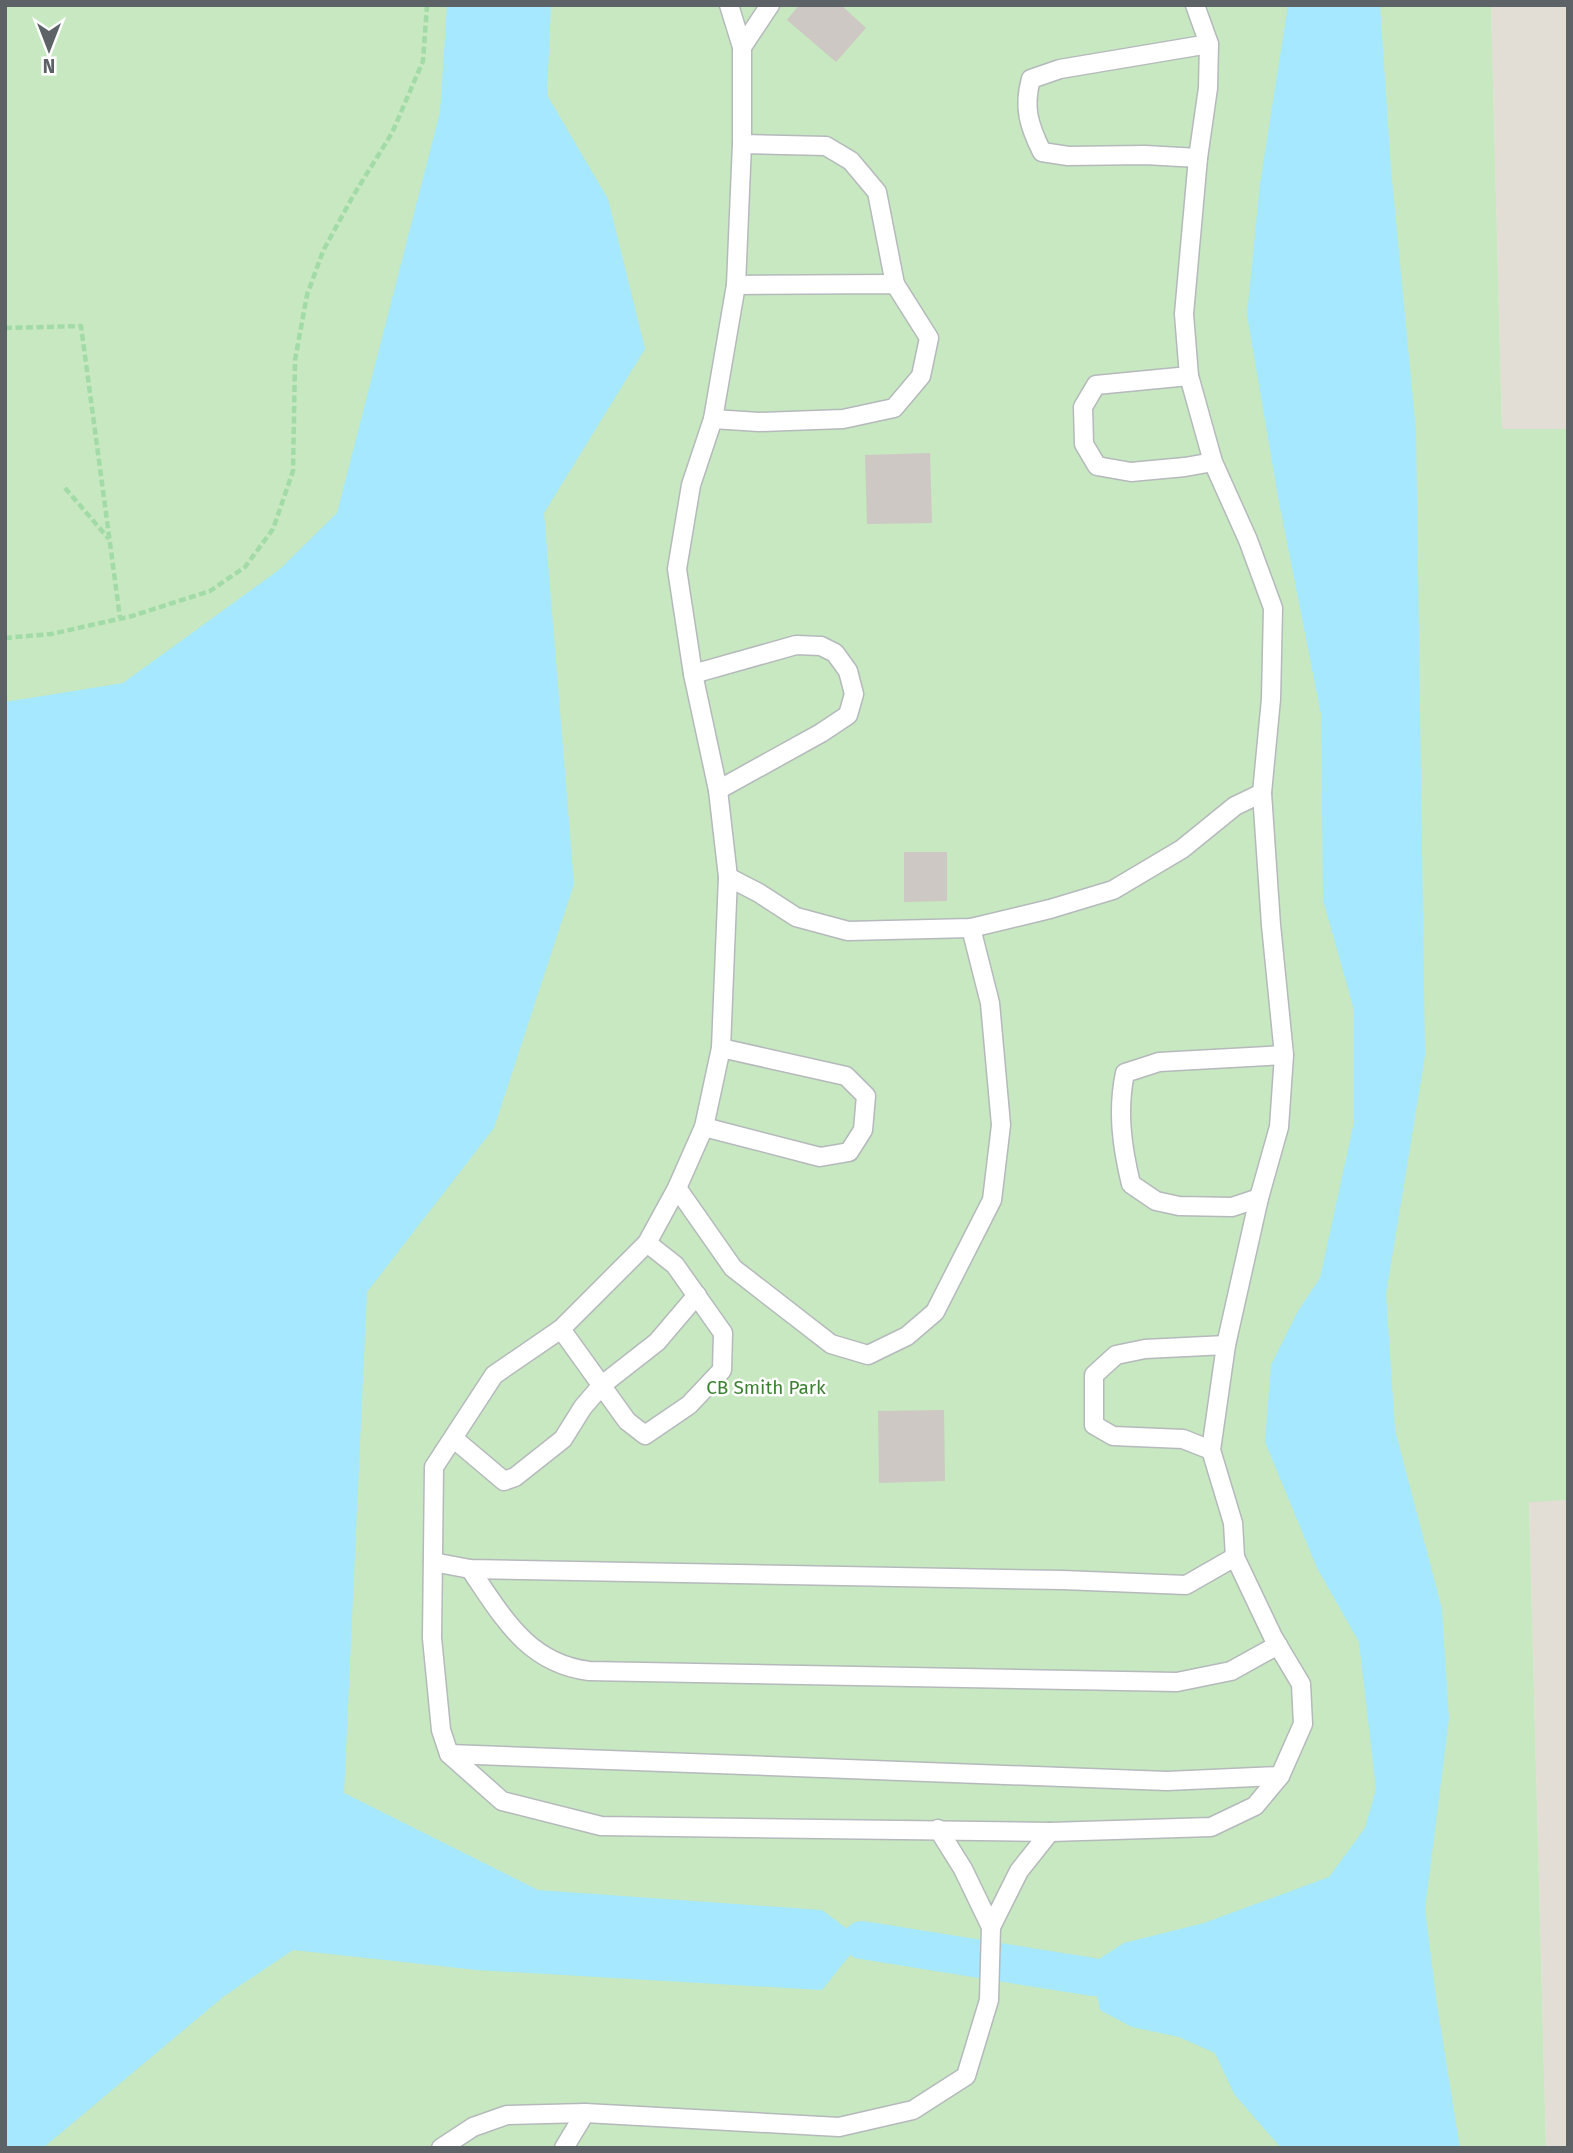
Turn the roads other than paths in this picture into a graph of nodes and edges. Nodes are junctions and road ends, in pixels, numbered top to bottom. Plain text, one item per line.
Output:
1 (729, 5) edge
2 (770, 5) edge
3 (1195, 5) edge
4 (1209, 44) junction
5 (742, 47) junction
6 (742, 144) junction
7 (1198, 158) junction
8 (895, 284) junction
9 (736, 285) junction
10 (1189, 376) junction
11 (713, 419) junction
12 (1213, 462) junction
13 (693, 674) junction
14 (718, 790) junction
15 (1262, 793) junction
16 (728, 877) junction
17 (971, 928) junction
18 (721, 1048) junction
19 (1284, 1055) junction
20 (704, 1127) junction
21 (677, 1188) junction
22 (1259, 1198) junction
23 (647, 1243) junction
24 (697, 1295) junction
25 (561, 1329) junction
26 (1226, 1345) junction
27 (602, 1385) junction
28 (453, 1438) junction
29 (1211, 1450) junction
30 (1236, 1557) junction
31 (433, 1562) junction
32 (470, 1569) junction
33 (1278, 1645) junction
34 (449, 1754) junction
35 (1280, 1776) junction
36 (938, 1829) junction
37 (1050, 1832) junction
38 (991, 1928) junction
39 (585, 2113) junction
40 (440, 2148) edge
41 (564, 2148) edge

1 - 5 lane
2 - 5 lane
3 - 4 lane
4 - 7 lane
4 - 7 lane
5 - 6 lane
6 - 8 lane
6 - 9 lane
7 - 10 lane
8 - 9 lane
8 - 11 lane
9 - 11 lane
10 - 12 lane
10 - 12 lane
11 - 13 lane
12 - 15 lane
13 - 14 lane
13 - 14 lane
14 - 16 lane
15 - 17 lane
15 - 19 lane
16 - 17 lane
16 - 18 lane
17 - 21 lane
18 - 20 lane
18 - 20 lane
19 - 22 lane
19 - 22 lane
20 - 21 lane
21 - 23 lane
22 - 26 lane
23 - 24 lane
23 - 25 lane
24 - 27 lane
24 - 27 lane
25 - 27 lane
25 - 28 lane
26 - 29 lane
26 - 29 lane
27 - 28 lane
28 - 31 lane
29 - 30 lane
30 - 32 lane
30 - 33 lane
31 - 32 lane
31 - 34 lane
32 - 33 lane
33 - 35 lane
34 - 35 lane
34 - 36 lane
35 - 37 lane
36 - 37 lane
36 - 38 lane
37 - 38 lane
38 - 39 lane
39 - 40 lane
39 - 41 lane

